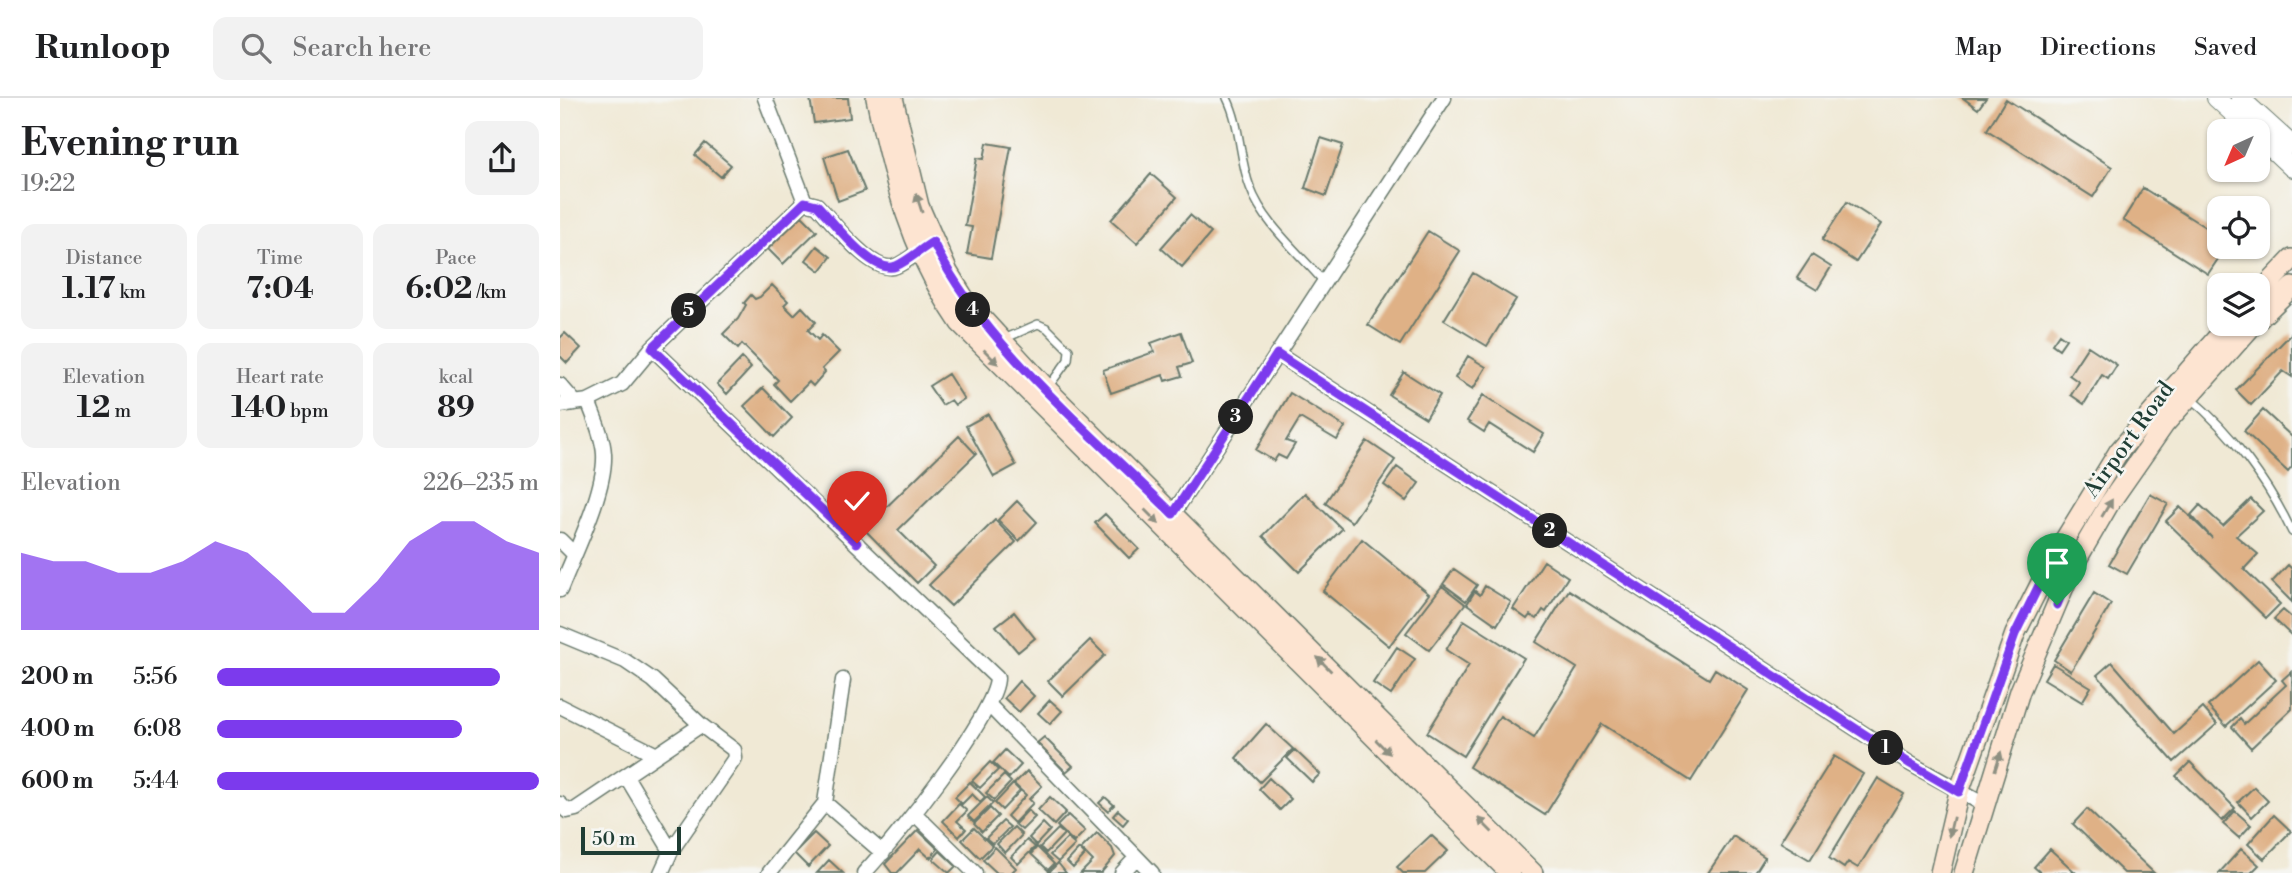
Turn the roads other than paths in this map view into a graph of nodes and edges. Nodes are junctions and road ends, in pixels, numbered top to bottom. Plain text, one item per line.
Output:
1 (765, 98) edge
2 (876, 98) edge
3 (893, 98) edge
4 (1227, 98) edge
5 (1444, 98) edge
6 (2216, 98) edge
7 (2240, 98) edge
8 (2239, 119) edge
9 (2292, 145) edge
10 (2270, 147) edge
11 (2292, 168) edge
12 (805, 202) junction
13 (926, 246) junction
14 (2292, 259) edge
15 (1324, 281) junction
16 (2270, 282) edge
17 (2292, 287) edge
18 (2270, 308) edge
19 (2219, 336) edge
20 (2243, 336) edge
21 (1000, 340) junction
22 (652, 348) junction
23 (1277, 354) junction
24 (560, 386) edge
25 (1047, 389) junction
26 (2188, 396) junction
27 (574, 402) edge
28 (1173, 514) junction
29 (2292, 532) edge
30 (560, 540) edge
31 (574, 554) junction
32 (2053, 557) junction
33 (2072, 568) junction
34 (560, 590) edge
35 (560, 634) edge
36 (843, 680) dead end
37 (560, 706) edge
38 (990, 706) junction
39 (701, 726) junction
40 (654, 754) junction
41 (626, 776) junction
42 (1959, 792) junction
43 (825, 803) junction
44 (560, 804) edge
45 (1983, 804) junction
46 (914, 813) junction
47 (671, 851) junction
48 (883, 853) junction
49 (1136, 858) junction
50 (660, 873) edge
51 (769, 873) edge
52 (864, 873) edge
53 (975, 873) edge
54 (1122, 873) edge
55 (1152, 873) edge
56 (1510, 873) edge
57 (1534, 873) edge
58 (1940, 873) edge
59 (1964, 873) edge

1 - 12 street
2 - 13 main road
13 -> 3 main road
4 - 15 lane
5 - 15 street
6 - 8 street
7 - 9 street
10 - 11 street
12 - 13 street
12 - 22 street
13 - 21 main road
13 -> 56 main road
14 - 16 main road
15 - 23 street
17 - 18 main road, Airport Road
19 - 32 main road, Airport Road
20 - 26 main road, Airport Road
21 - 25 main road
21 - 25 lane
22 - 27 street
22 - 38 street
23 - 28 street
23 - 42 street
24 - 27 street
25 - 28 main road
26 - 29 lane
33 -> 26 main road, Airport Road
27 - 31 street
57 -> 28 main road
30 - 31 street
31 - 34 street
32 - 33 main road
32 - 42 main road, Airport Road
45 -> 33 main road, Airport Road
35 - 39 street
36 - 43 street
37 - 40 street
38 - 46 street
38 - 49 street
39 - 40 street
39 - 47 street
40 - 41 street
41 - 44 street
41 - 47 street
42 - 45 street
42 -> 58 main road, Airport Road
43 - 48 street
43 - 51 street
45 - 59 main road, Airport Road
46 - 48 street
46 - 53 street
47 - 50 street
48 - 52 street
49 - 54 street
49 - 55 street

